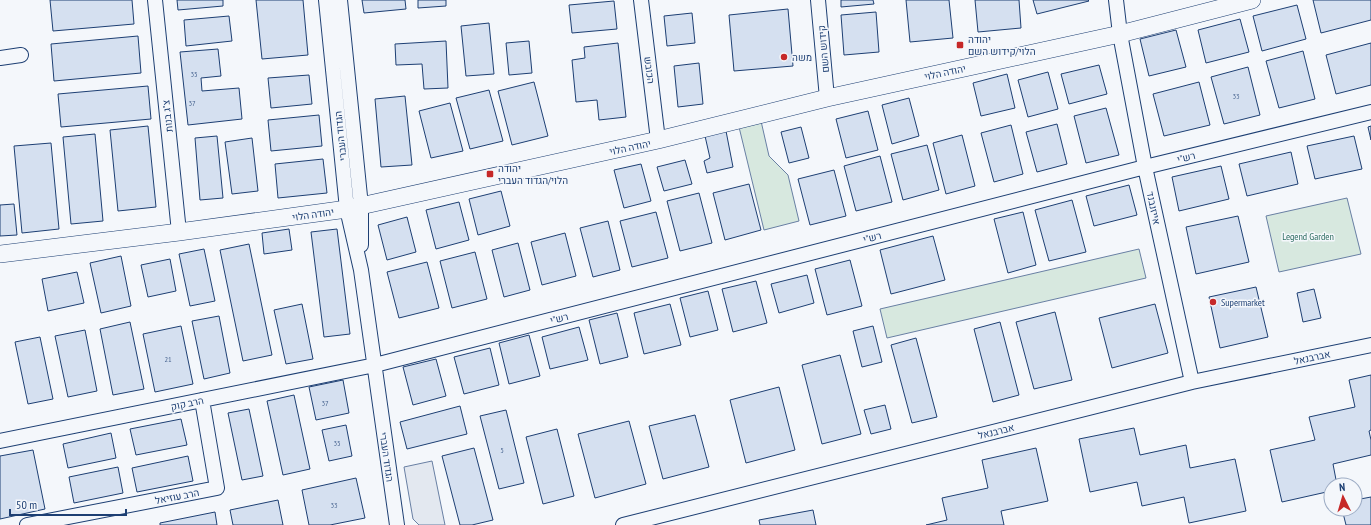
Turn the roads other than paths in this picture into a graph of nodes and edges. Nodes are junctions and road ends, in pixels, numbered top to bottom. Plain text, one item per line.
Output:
1 (155, 0) edge
2 (326, 0) edge
3 (340, 0) edge
4 (641, 0) edge
5 (818, 0) edge
6 (1116, 0) edge
7 (1252, 0) edge
8 (1120, 34) junction
9 (21, 56) dead end
10 (0, 58) edge
11 (827, 98) junction
12 (1371, 112) edge
13 (658, 140) junction
14 (1145, 167) junction
15 (354, 208) junction
16 (179, 232) junction
17 (0, 254) edge
18 (1371, 345) edge
19 (375, 365) junction
20 (1192, 382) junction
21 (202, 400) junction
22 (0, 441) edge
23 (27, 525) edge
24 (397, 525) edge
25 (623, 525) edge

1 - 16 street, צ"ג בנות
2 - 15 street, הגדוד העברי
3 - 15 street, הגדוד העברי
4 - 13 street, הכובש
5 - 11 street, קידוש השם
6 - 8 street, אייזנבנד
7 - 8 street, יהודה הלוי
8 - 11 street, יהודה הלוי
8 - 14 street, אייזנבנד
9 - 10 street
11 - 13 street, יהודה הלוי
12 - 14 street, רש"י
13 - 15 street, יהודה הלוי
14 - 19 street, רש"י
14 - 20 street, אייזנבנד
15 - 16 street, יהודה הלוי
15 - 19 street, הגדוד העברי
16 - 17 street, יהודה הלוי
18 - 20 street, אברבנאל
19 - 21 street, הרב קוק
19 - 24 street, הגדוד העברי
20 - 25 street, אברבנאל
21 - 22 street, הרב קוק
21 - 23 street, הרב עוזיאל

